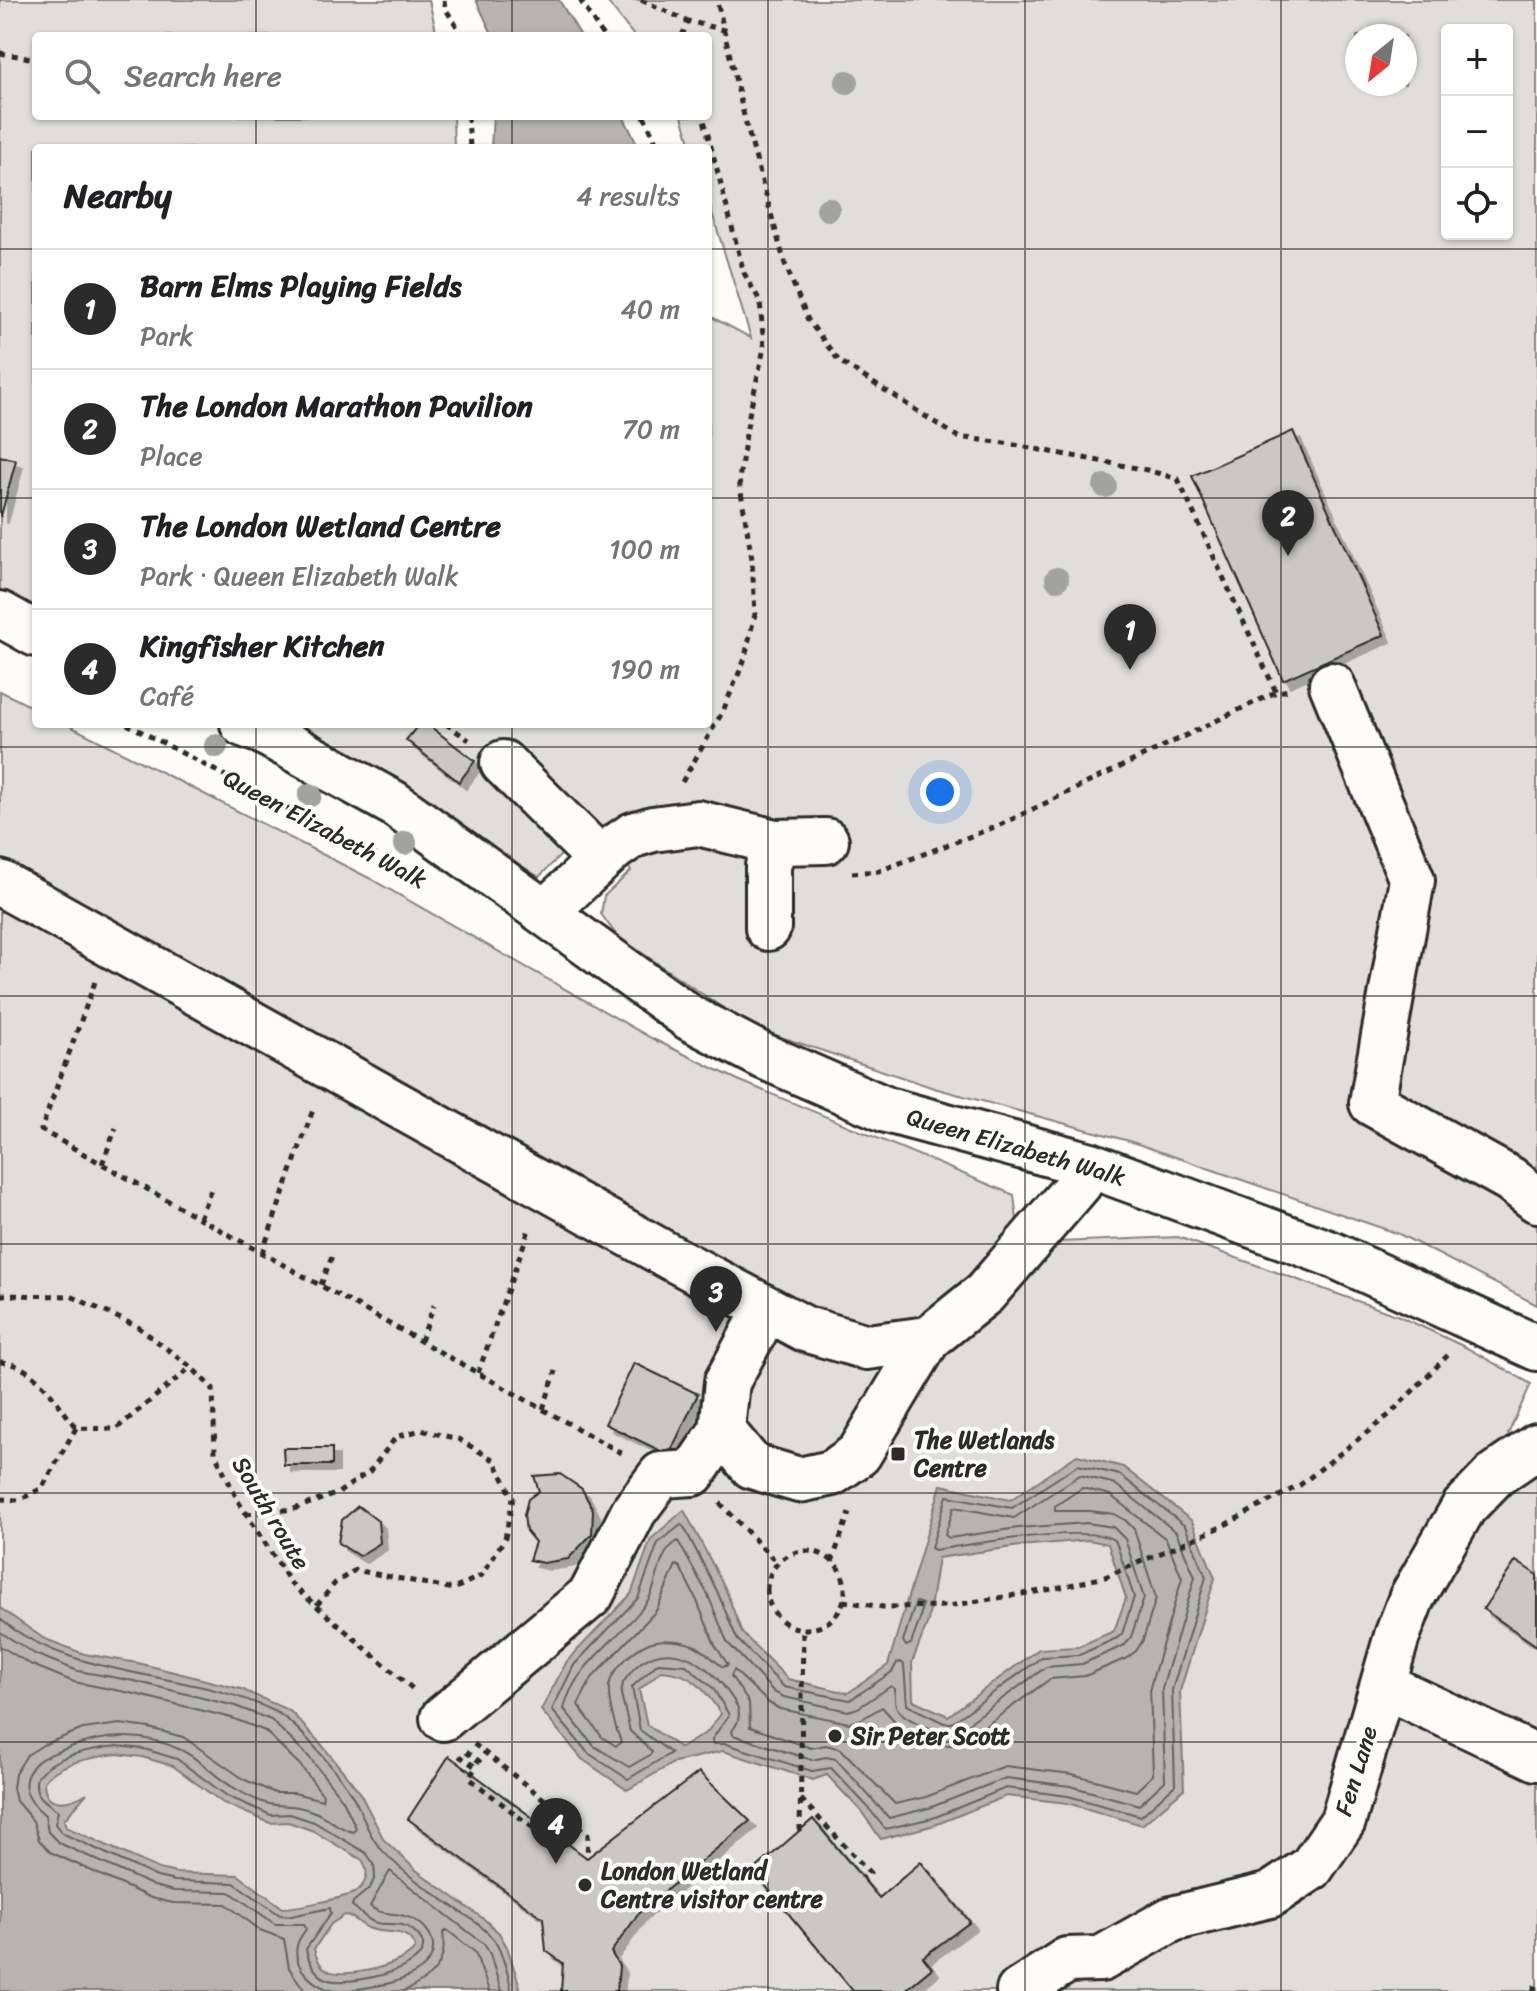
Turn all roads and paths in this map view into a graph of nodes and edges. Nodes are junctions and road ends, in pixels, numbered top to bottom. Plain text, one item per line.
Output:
1 (444, 0) edge
2 (580, 0) edge
3 (641, 0) edge
4 (718, 5) dead end
5 (688, 21) junction
6 (724, 30) junction
7 (460, 32) edge
8 (600, 32) edge
9 (684, 32) edge
10 (0, 53) edge
11 (32, 58) edge
12 (468, 120) edge
13 (646, 120) edge
14 (704, 120) edge
15 (470, 144) edge
16 (657, 144) edge
17 (710, 144) edge
18 (712, 150) edge
19 (0, 614) edge
20 (32, 632) edge
21 (1332, 685) joint
22 (1276, 692) junction
23 (135, 728) edge
24 (254, 728) edge
25 (503, 763) dead end
26 (660, 828) junction
27 (775, 842) junction
28 (838, 857) joint
29 (601, 860) junction
30 (0, 883) edge
31 (436, 887) dead end
32 (545, 912) junction
33 (768, 928) dead end
34 (111, 945) junction
35 (331, 1067) junction
36 (116, 1128) dead end
37 (102, 1164) junction
38 (1090, 1165) junction
39 (213, 1185) dead end
40 (548, 1189) junction
41 (1537, 1200) edge
42 (199, 1218) junction
43 (262, 1253) junction
44 (332, 1256) dead end
45 (321, 1285) junction
46 (0, 1295) edge
47 (434, 1305) dead end
48 (766, 1310) junction
49 (1483, 1321) junction
50 (928, 1339) junction
51 (420, 1341) junction
52 (1537, 1348) edge
53 (0, 1362) edge
54 (191, 1367) junction
55 (556, 1371) dead end
56 (478, 1373) junction
57 (543, 1409) junction
58 (76, 1428) junction
59 (722, 1430) junction
60 (1537, 1446) edge
61 (677, 1474) junction
62 (0, 1499) edge
63 (246, 1514) junction
64 (777, 1563) junction
65 (843, 1601) junction
66 (317, 1605) junction
67 (803, 1631) junction
68 (1383, 1685) junction
69 (448, 1734) junction
70 (485, 1752) junction
71 (1537, 1758) edge
72 (479, 1761) dead end
73 (800, 1798) junction
74 (563, 1814) junction
75 (800, 1831) dead end
76 (551, 1832) dead end
77 (554, 1844) dead end
78 (587, 1858) dead end
79 (862, 1878) dead end
80 (1537, 1980) edge
81 (1019, 1991) edge
82 (1533, 1991) edge

1 - 7 path
2 - 8 path
3 - 5 path
4 - 6 path
5 - 6 path
5 - 9 path
6 - 22 path
10 - 11 path
12 - 15 path
13 - 16 path
14 - 17 path
18 - 26 path
19 - 20 street
21 - 22 path
21 - 41 street
22 - 28 path
23 - 31 path, Queen Elizabeth Walk
24 - 32 street, Queen Elizabeth Walk
25 - 29 street
26 - 27 street
26 - 29 street
27 - 28 street
27 - 33 street
29 - 32 street
30 - 34 street
32 - 38 street, Queen Elizabeth Walk
34 - 35 street
34 - 37 path
35 - 40 street
35 - 43 path
36 - 37 path
37 - 42 path
38 - 49 street, Queen Elizabeth Walk
38 - 50 street
39 - 42 path
40 - 48 street
40 - 56 path
42 - 43 path
43 - 45 path
44 - 45 path
45 - 51 path
46 - 54 path, South route
47 - 51 path
48 - 50 street
48 - 59 street
49 - 52 street, Queen Elizabeth Walk
49 - 65 path
50 - 59 street
51 - 56 path
53 - 58 path
54 - 58 path
54 - 63 path, South route
55 - 57 path
56 - 57 path
57 - 61 path
58 - 62 path
59 - 61 street
60 - 68 street, Fen Lane
61 - 64 path
61 - 69 street
63 - 66 path, South route
63 - 66 path
64 - 65 path
64 - 67 path
65 - 67 path
66 - 69 path, South route
67 - 73 path
68 - 71 street
68 - 81 street, Fen Lane
69 - 70 path, South route
69 - 77 path
70 - 72 path
70 - 74 path, South route
73 - 75 path
73 - 79 path
74 - 76 path
74 - 78 path, South route
80 - 82 path

